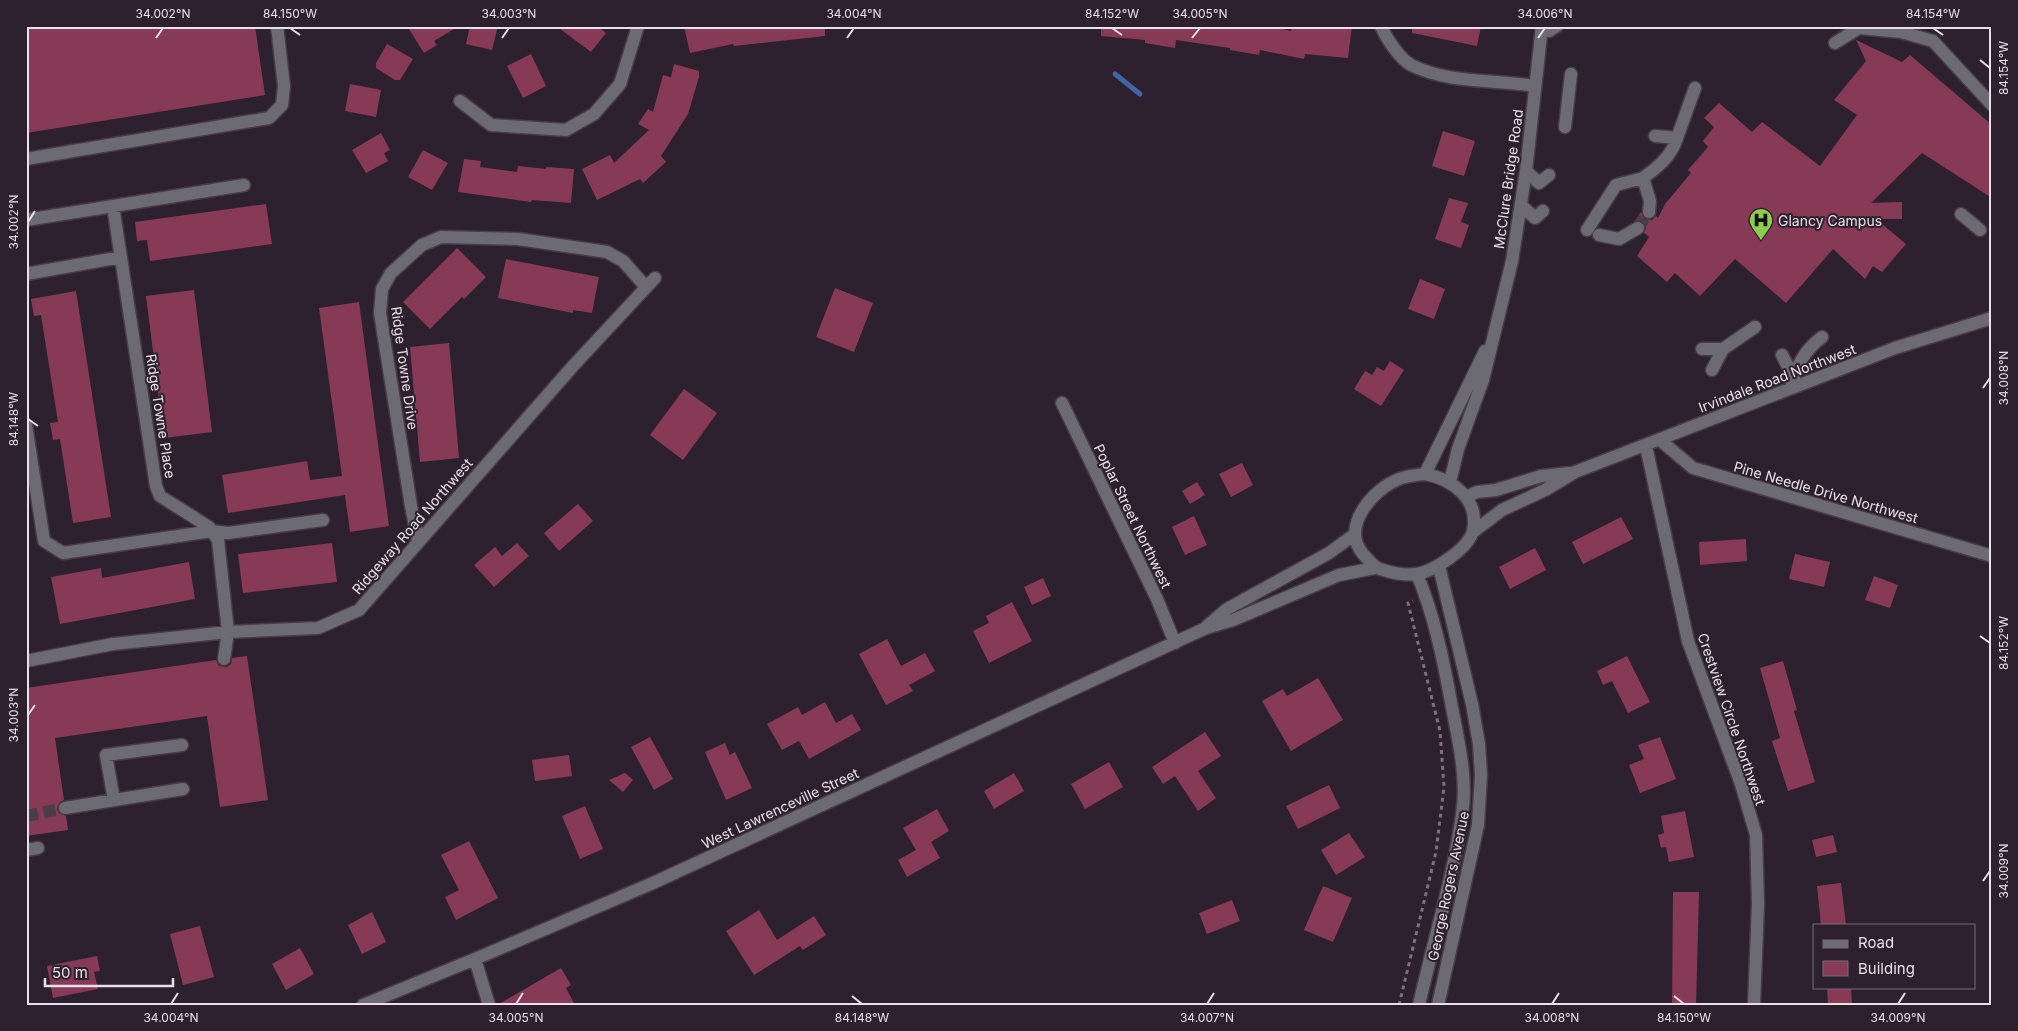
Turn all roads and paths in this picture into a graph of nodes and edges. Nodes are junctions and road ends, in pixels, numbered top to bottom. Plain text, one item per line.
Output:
1 (278, 26) edge
2 (638, 26) edge
3 (1382, 26) edge
4 (1542, 26) edge
5 (1546, 26) edge
6 (1557, 26) edge
7 (1835, 43) dead end
8 (1571, 74) dead end
9 (1535, 86) junction
10 (1695, 88) dead end
11 (460, 101) dead end
12 (1992, 104) edge
13 (1565, 127) dead end
14 (1655, 136) dead end
15 (1677, 138) junction
16 (26, 159) edge
17 (1526, 171) junction
18 (1549, 175) dead end
19 (1643, 178) junction
20 (244, 185) dead end
21 (113, 206) junction
22 (1522, 206) junction
23 (1543, 211) dead end
24 (1649, 212) tunnel mouth
25 (1961, 214) dead end
26 (26, 220) edge
27 (1638, 228) tunnel mouth
28 (1980, 230) dead end
29 (121, 257) junction
30 (26, 274) edge
31 (651, 283) joint
32 (1992, 318) edge
33 (1755, 327) dead end
34 (1494, 333) junction
35 (1822, 337) dead end
36 (1702, 349) dead end
37 (1723, 349) junction
38 (1782, 355) dead end
39 (1712, 370) dead end
40 (1792, 382) junction
41 (1062, 403) dead end
42 (26, 425) edge
43 (1660, 440) junction
44 (1646, 446) junction
45 (1575, 472) junction
46 (1425, 474) junction
47 (1450, 482) junction
48 (1466, 497) junction
49 (323, 520) dead end
50 (212, 531) junction
51 (1472, 532) junction
52 (1355, 534) junction
53 (418, 541) junction
54 (1992, 556) edge
55 (1439, 566) junction
56 (1375, 568) junction
57 (1417, 574) junction
58 (1427, 597) junction
59 (1206, 628) junction
60 (228, 632) junction
61 (1176, 643) junction
62 (224, 659) dead end
63 (26, 661) edge
64 (182, 745) dead end
65 (182, 789) dead end
66 (114, 800) junction
67 (65, 808) tunnel mouth
68 (474, 959) junction
69 (363, 1005) edge
70 (489, 1005) edge
71 (1399, 1005) edge
72 (1419, 1005) edge
73 (1438, 1005) edge
74 (1754, 1005) edge

1 - 16 street
2 - 11 street
3 - 9 street
4 - 9 street, McClure Bridge Road
5 - 6 street
7 - 12 street
8 - 13 street
9 - 17 street, McClure Bridge Road
10 - 15 street
14 - 15 street
15 - 19 street
17 - 18 street
17 - 22 street, McClure Bridge Road
19 - 24 street
19 - 27 street
20 - 21 street
21 - 26 street
21 - 29 street, Ridge Towne Place
22 - 23 street
22 - 34 street, McClure Bridge Road
25 - 28 street
29 - 30 street
29 - 50 street, Ridge Towne Place
31 - 53 street, Ridgeway Road Northwest
31 - 53 street, Ridge Towne Drive
32 - 40 street, Irvindale Road Northwest
33 - 37 street
34 - 46 street, McClure Bridge Road
34 - 47 street, McClure Bridge Road
35 - 40 street
36 - 37 street
37 - 39 street
38 - 40 street
40 - 43 street, Irvindale Road Northwest
41 - 61 street, Poplar Street Northwest
42 - 50 street
43 - 44 street, Irvindale Road Northwest
43 - 54 street, Pine Needle Drive Northwest
44 - 45 street, Irvindale Road Northwest
44 - 74 street, Crestview Circle Northwest
45 - 48 street, Irvindale Road Northwest
45 - 51 street, Irvindale Road Northwest
46 - 47 street
46 - 52 street
47 - 48 street
48 - 51 street
49 - 50 street
50 - 60 street
51 - 55 street
52 - 56 street
52 - 59 street, West Lawrenceville Street
53 - 60 street, Ridgeway Road Northwest
55 - 57 street
55 - 73 street, George Rogers Avenue
56 - 57 street
56 - 59 street, West Lawrenceville Street
57 - 58 street, George Rogers Avenue
58 - 71 path
58 - 72 street, George Rogers Avenue
59 - 61 street, West Lawrenceville Street
60 - 62 street
60 - 63 street, Ridgeway Road Northwest
61 - 68 street, West Lawrenceville Street
64 - 66 street
65 - 66 street
66 - 67 street
68 - 69 street, West Lawrenceville Street
68 - 70 street

